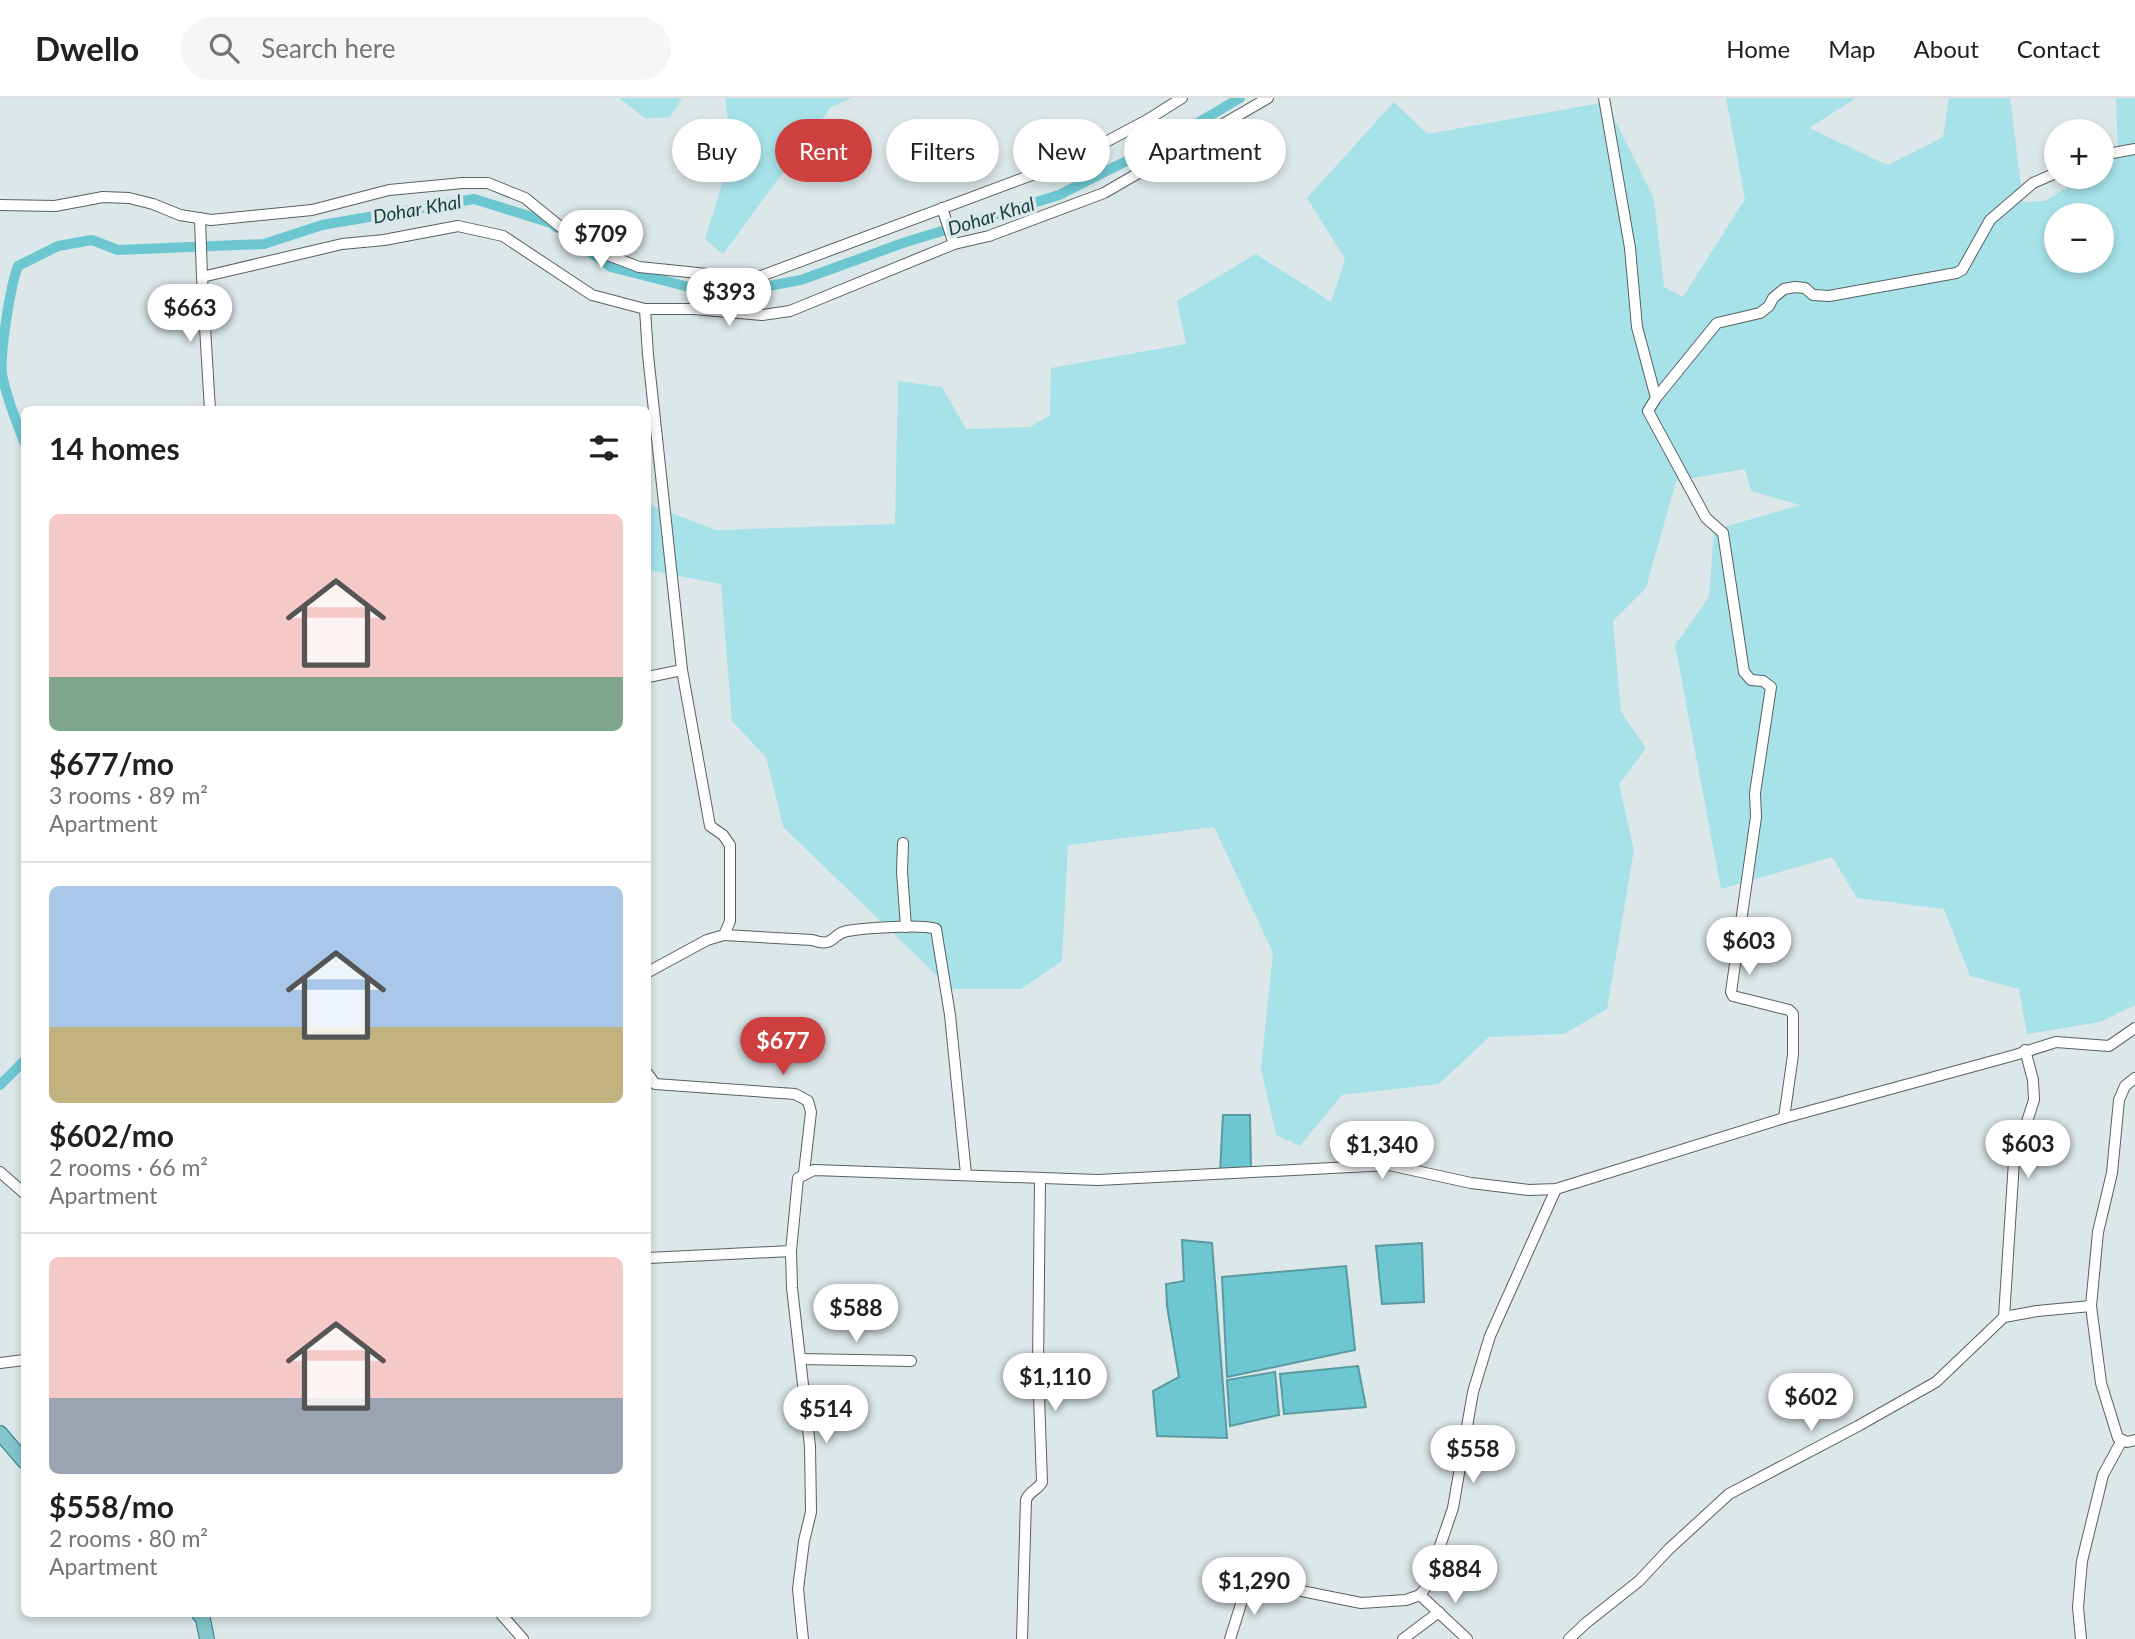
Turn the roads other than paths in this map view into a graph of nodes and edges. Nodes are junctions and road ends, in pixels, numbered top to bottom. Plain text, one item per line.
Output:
1 (1182, 98) edge
2 (1268, 98) edge
3 (1604, 98) edge
4 (2135, 149) edge
5 (2114, 153) edge
6 (2044, 178) edge
7 (0, 205) edge
8 (944, 214) junction
9 (200, 224) junction
10 (953, 242) junction
11 (202, 276) junction
12 (645, 309) junction
13 (1656, 398) junction
14 (210, 406) edge
15 (682, 670) junction
16 (651, 676) edge
17 (903, 843) dead end
18 (906, 928) junction
19 (724, 936) junction
20 (651, 970) edge
21 (2135, 1028) edge
22 (2025, 1050) junction
23 (651, 1078) edge
24 (2135, 1078) edge
25 (2122, 1093) junction
26 (2135, 1094) edge
27 (1784, 1118) junction
28 (0, 1172) edge
29 (804, 1173) junction
30 (966, 1174) junction
31 (1040, 1179) junction
32 (1556, 1189) junction
33 (21, 1190) edge
34 (791, 1251) junction
35 (651, 1258) edge
36 (2091, 1306) junction
37 (2004, 1317) junction
38 (801, 1359) junction
39 (21, 1360) edge
40 (911, 1361) dead end
41 (0, 1363) edge
42 (0, 1433) edge
43 (2122, 1440) junction
44 (2135, 1440) edge
45 (21, 1458) edge
46 (1420, 1595) junction
47 (1440, 1612) junction
48 (201, 1617) edge
49 (504, 1617) edge
50 (207, 1639) edge
51 (523, 1639) edge
52 (803, 1639) edge
53 (1022, 1639) edge
54 (1230, 1639) edge
55 (1402, 1639) edge
56 (1467, 1639) edge
57 (1569, 1639) edge
58 (2081, 1639) edge

1 - 8 street
2 - 10 street
3 - 13 street
4 - 5 street
6 - 13 street
7 - 9 street
8 - 9 street
8 - 10 street
9 - 11 street
10 - 12 street
11 - 12 street
11 - 14 street
12 - 15 street
13 - 27 street
15 - 16 street
15 - 19 street
17 - 18 street
18 - 19 street
18 - 30 street
19 - 20 street
21 - 22 street
22 - 27 street
22 - 37 street
23 - 29 street
24 - 25 street
25 - 26 street
25 - 36 street
27 - 32 street
28 - 33 street
29 - 30 street
29 - 34 street
30 - 31 street
31 - 32 street
31 - 53 street
32 - 46 street
34 - 35 street
34 - 38 street
36 - 37 street
36 - 43 street
37 - 57 street
38 - 40 street
38 - 52 street
39 - 41 street
42 - 45 main road
43 - 44 street
43 - 58 street
46 - 47 street
46 - 54 street
47 - 55 street
47 - 56 street
48 - 50 main road
49 - 51 street

